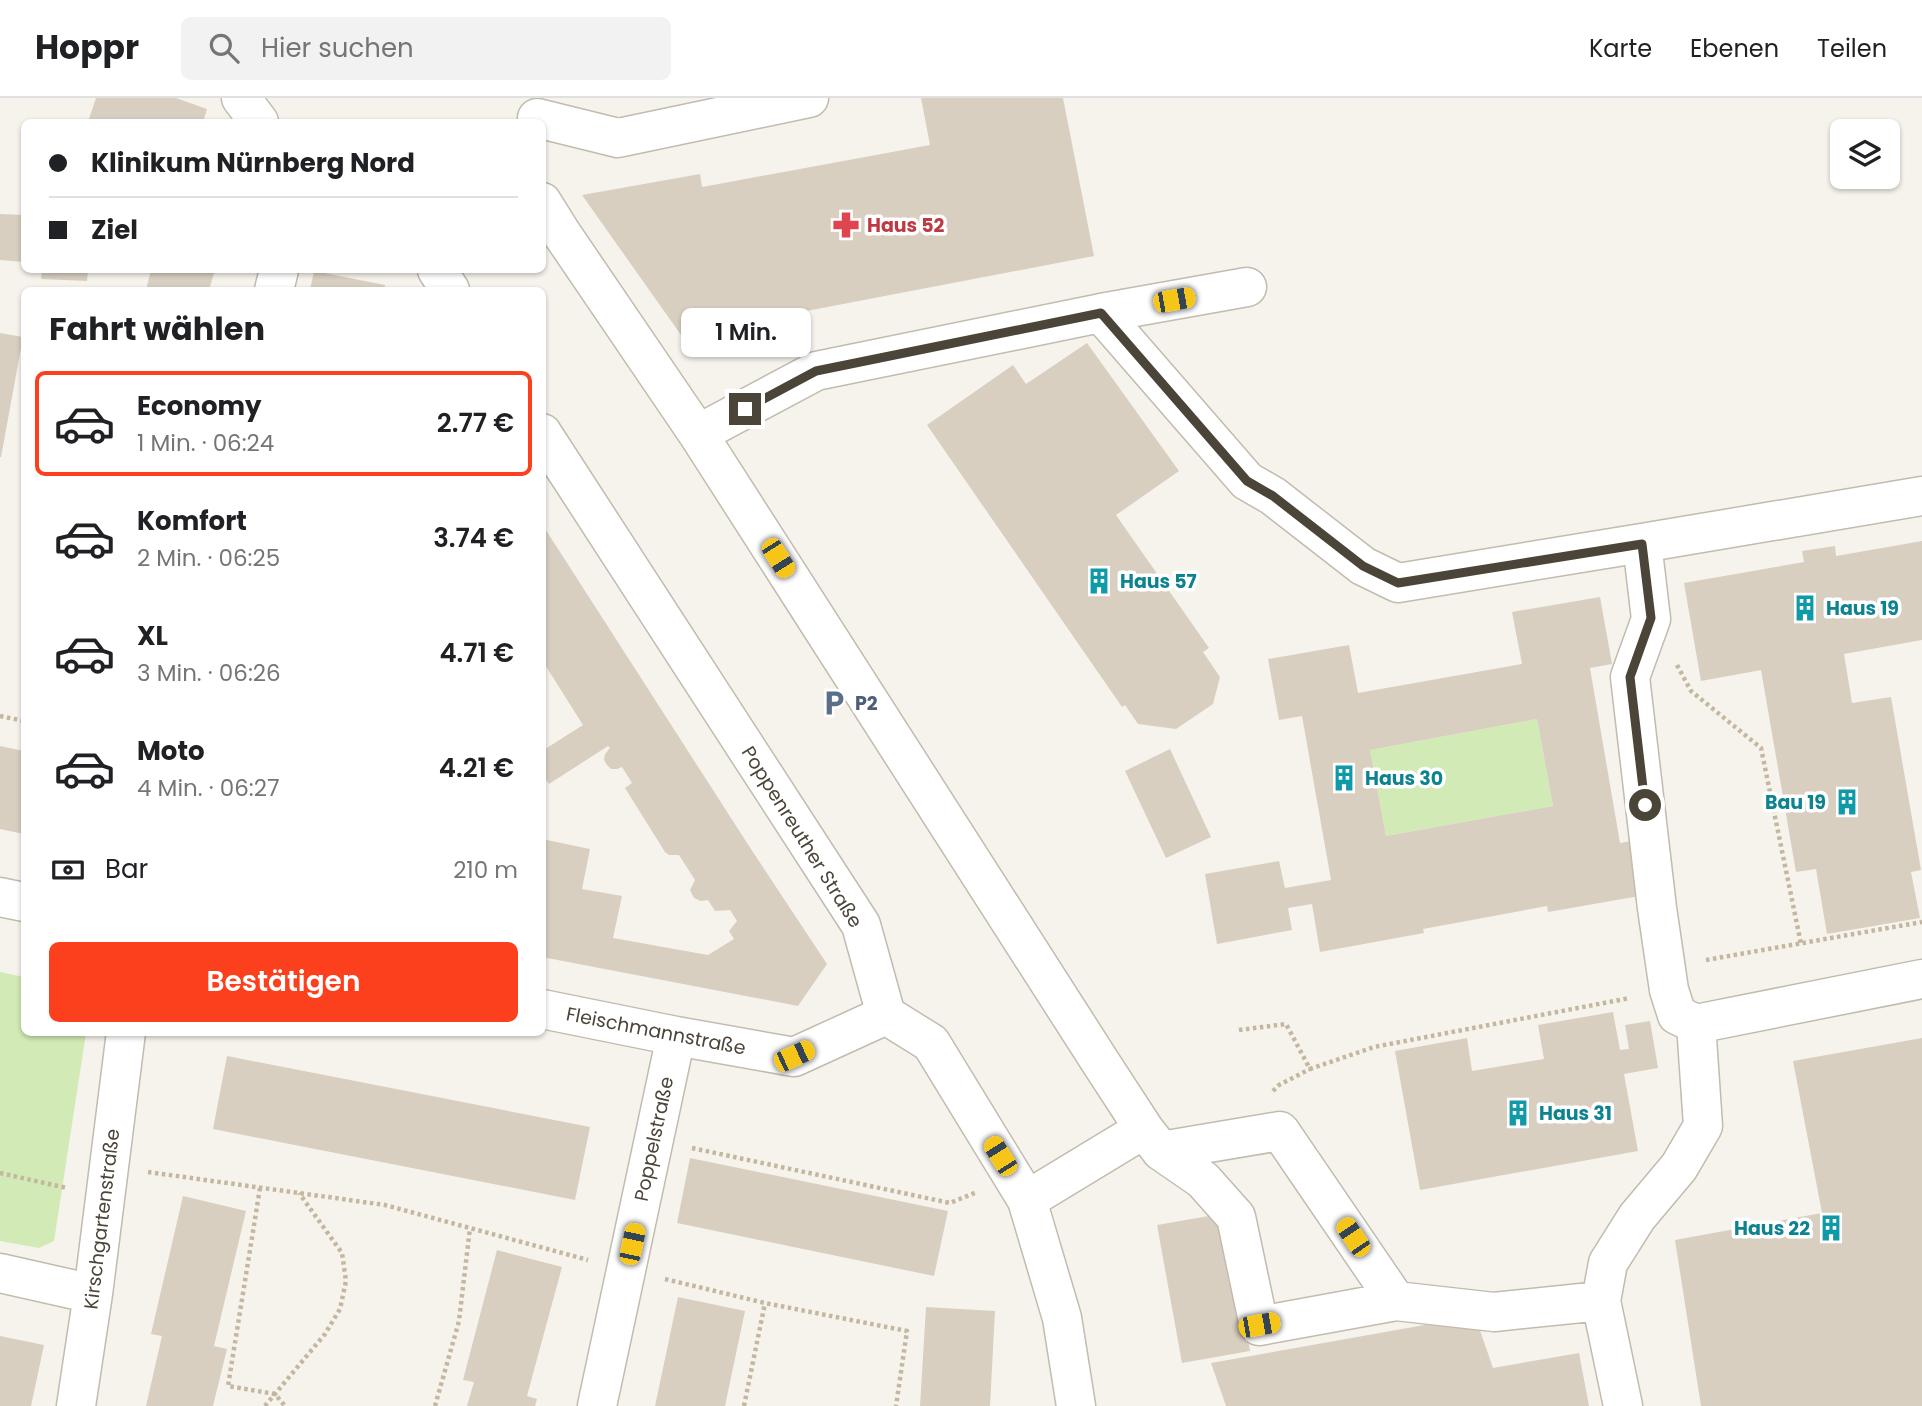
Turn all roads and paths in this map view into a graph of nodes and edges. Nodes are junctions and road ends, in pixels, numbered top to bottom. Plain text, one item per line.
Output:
1 (241, 98) edge
2 (809, 98) edge
3 (536, 113) edge
4 (257, 119) edge
5 (546, 208) edge
6 (1247, 287) dead end
7 (1101, 313) junction
8 (698, 434) junction
9 (546, 439) edge
10 (1922, 496) edge
11 (1642, 544) junction
12 (1651, 618) junction
13 (0, 716) edge
14 (21, 720) edge
15 (0, 897) edge
16 (21, 901) edge
17 (1922, 922) edge
18 (1801, 944) junction
19 (1667, 979) junction
20 (1922, 979) edge
21 (546, 1010) edge
22 (886, 1015) junction
23 (1696, 1024) junction
24 (1239, 1030) dead end
25 (125, 1036) edge
26 (676, 1036) junction
27 (654, 1140) junction
28 (1153, 1140) junction
29 (0, 1172) edge
30 (107, 1182) junction
31 (260, 1188) junction
32 (1021, 1189) junction
33 (299, 1193) junction
34 (470, 1227) junction
35 (626, 1270) junction
36 (0, 1273) edge
37 (93, 1294) junction
38 (1396, 1301) junction
39 (1601, 1301) junction
40 (765, 1303) junction
41 (275, 1394) junction
42 (76, 1406) edge
43 (265, 1406) edge
44 (285, 1406) edge
45 (435, 1406) edge
46 (597, 1406) edge
47 (744, 1406) edge
48 (897, 1406) edge
49 (1076, 1406) edge
50 (1623, 1406) edge

1 - 4 street
2 - 3 street
5 - 8 street
6 - 7 street
7 - 8 street
7 - 11 street
8 - 28 street
9 - 22 street, Poppenreuther Straße
10 - 11 street
11 - 12 street
12 - 18 path
12 - 19 street
13 - 14 path
15 - 16 street
17 - 18 path
18 - 19 path
19 - 23 street
19 - 24 path
20 - 23 street
21 - 26 street, Fleischmannstraße
22 - 26 street, Fleischmannstraße
22 - 32 street
23 - 39 street
25 - 30 street, Kirschgartenstraße
26 - 27 street, Poppelstraße
27 - 32 path
27 - 35 street, Poppelstraße
28 - 32 street
28 - 38 street
28 - 38 street
29 - 30 path
30 - 31 path
30 - 37 street, Kirschgartenstraße
31 - 33 path
31 - 41 path
32 - 49 street
33 - 34 path
33 - 41 path
34 - 35 path
34 - 45 path
35 - 40 path
35 - 46 street, Poppelstraße
36 - 37 street
37 - 42 street, Kirschgartenstraße
38 - 39 street
39 - 50 street
40 - 47 path
40 - 48 path
41 - 43 path
41 - 44 path

